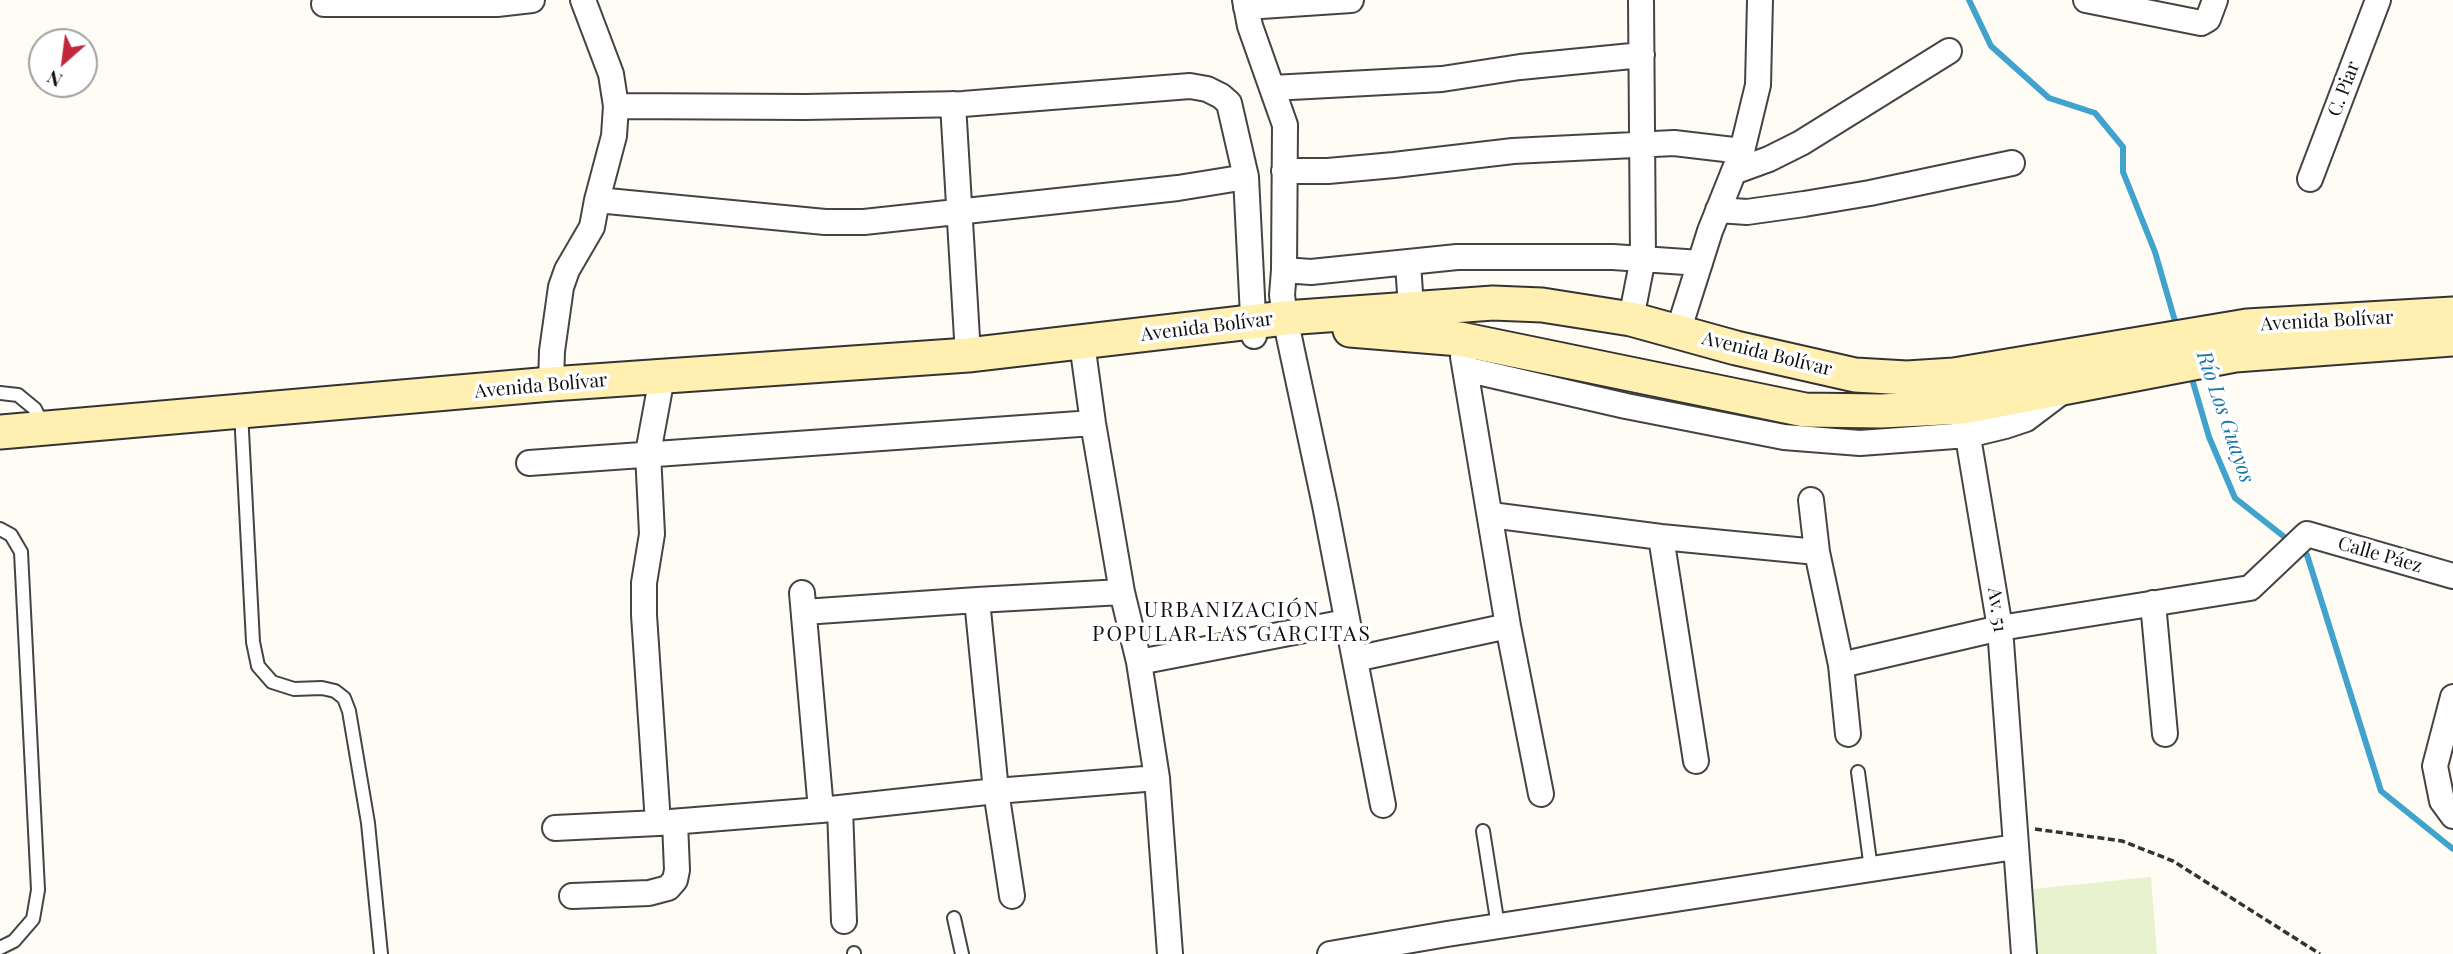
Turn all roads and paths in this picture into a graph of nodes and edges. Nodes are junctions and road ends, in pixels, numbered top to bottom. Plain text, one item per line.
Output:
1 (532, 0) edge
2 (583, 0) edge
3 (1351, 0) edge
4 (1641, 0) edge
5 (1760, 0) edge
6 (2086, 0) edge
7 (2215, 0) edge
8 (2378, 0) edge
9 (324, 4) dead end
10 (1245, 4) edge
11 (1949, 51) dead end
12 (1642, 55) junction
13 (1272, 88) junction
14 (953, 104) junction
15 (616, 106) junction
16 (1641, 145) junction
17 (1739, 161) junction
18 (2012, 163) dead end
19 (1283, 171) junction
20 (1246, 177) junction
21 (2309, 179) dead end
22 (597, 200) junction
23 (1718, 210) junction
24 (961, 211) junction
25 (1643, 258) junction
26 (1408, 263) junction
27 (1700, 263) junction
28 (1284, 270) junction
29 (1449, 306) junction
30 (1411, 308) junction
31 (2453, 314) edge
32 (1631, 319) junction
33 (1271, 327) junction
34 (1678, 332) junction
35 (2241, 340) junction
36 (2453, 340) edge
37 (1082, 343) junction
38 (1462, 354) junction
39 (968, 355) junction
40 (1630, 373) junction
41 (2086, 373) junction
42 (1954, 376) junction
43 (662, 377) junction
44 (551, 384) junction
45 (0, 393) edge
46 (1626, 406) junction
47 (241, 412) junction
48 (1966, 421) junction
49 (1093, 423) junction
50 (45, 428) junction
51 (0, 432) edge
52 (648, 453) junction
53 (529, 463) dead end
54 (1811, 500) dead end
55 (1491, 515) junction
56 (0, 529) edge
57 (1661, 537) junction
58 (1816, 552) junction
59 (2453, 576) edge
60 (1122, 592) junction
61 (977, 600) junction
62 (2153, 603) junction
63 (1346, 622) junction
64 (1508, 626) junction
65 (2000, 628) junction
66 (1356, 659) junction
67 (1139, 662) junction
68 (1841, 664) junction
69 (2453, 697) edge
70 (1848, 734) dead end
71 (2165, 734) dead end
72 (1696, 761) dead end
73 (1858, 772) dead end
74 (1157, 778) junction
75 (996, 791) junction
76 (1541, 794) dead end
77 (1383, 805) dead end
78 (831, 809) junction
79 (2453, 816) edge
80 (667, 822) junction
81 (555, 828) dead end
82 (1483, 831) dead end
83 (2015, 837) junction
84 (1871, 869) junction
85 (572, 896) dead end
86 (1013, 896) dead end
87 (954, 918) dead end
88 (844, 921) dead end
89 (1498, 926) junction
90 (1448, 944) edge
91 (0, 948) edge
92 (381, 954) edge
93 (962, 954) edge
94 (1170, 954) edge
95 (1330, 954) edge
96 (2024, 954) edge
97 (2320, 954) edge

1 - 9 street
2 - 15 street
3 - 10 street
4 - 12 street
5 - 17 street
6 - 7 street
8 - 21 street, C. Piar
10 - 13 street
11 - 17 street
12 - 13 street
12 - 16 street
13 - 19 street
14 - 15 street
14 - 20 street
14 - 24 street
15 - 22 street
16 - 17 street
16 - 19 street
16 - 25 street
17 - 23 street
18 - 23 street
19 - 28 street
20 - 24 street
20 - 33 street
22 - 24 street
22 - 44 street
23 - 27 street
24 - 39 street
25 - 26 street
25 - 27 street
25 - 32 street
26 - 28 street
26 - 30 street
27 - 34 street
28 - 33 street
29 - 30 main road, Avenida Bolívar
29 - 32 main road, Avenida Bolívar
29 - 38 street
30 - 33 main road, Avenida Bolívar
31 - 35 main road, Avenida Bolívar
32 - 34 main road, Avenida Bolívar
33 - 37 main road, Avenida Bolívar
33 - 38 main road, Avenida Bolívar
33 - 63 street
34 - 42 main road, Avenida Bolívar
35 - 36 main road, Avenida Bolívar
35 - 41 main road, Avenida Bolívar
37 - 39 main road, Avenida Bolívar
37 - 49 street
38 - 40 main road, Avenida Bolívar
38 - 46 street
38 - 55 street
39 - 43 main road, Avenida Bolívar
40 - 46 street
40 - 48 main road, Avenida Bolívar
41 - 42 main road, Avenida Bolívar
41 - 48 main road, Avenida Bolívar
42 - 48 street, Av. 51
43 - 44 main road, Avenida Bolívar
43 - 52 street
44 - 47 main road, Avenida Bolívar
45 - 50 lane
46 - 48 street
47 - 50 main road, Avenida Bolívar
47 - 92 lane
48 - 65 street, Av. 51
49 - 52 street
49 - 60 street
50 - 51 main road, Avenida Bolívar
52 - 53 street
52 - 80 street
54 - 58 street
55 - 57 street
55 - 64 street
56 - 91 lane
57 - 58 street
57 - 72 street
58 - 68 street
59 - 62 street, Calle Páez
60 - 61 street
60 - 67 street
61 - 75 street
61 - 78 street
62 - 65 street
62 - 71 street
63 - 66 street
63 - 67 street
64 - 66 street
64 - 76 street
65 - 68 street
65 - 83 street, Av. 51
66 - 77 street
67 - 74 street
68 - 70 street
69 - 79 street
73 - 84 lane
74 - 75 street
74 - 94 street
75 - 78 street
75 - 86 street
78 - 80 street
78 - 88 street
80 - 81 street
80 - 85 street
82 - 89 lane
83 - 84 street
83 - 96 street, Av. 51
83 - 97 path
84 - 89 street
87 - 93 lane
89 - 90 street
90 - 95 street

